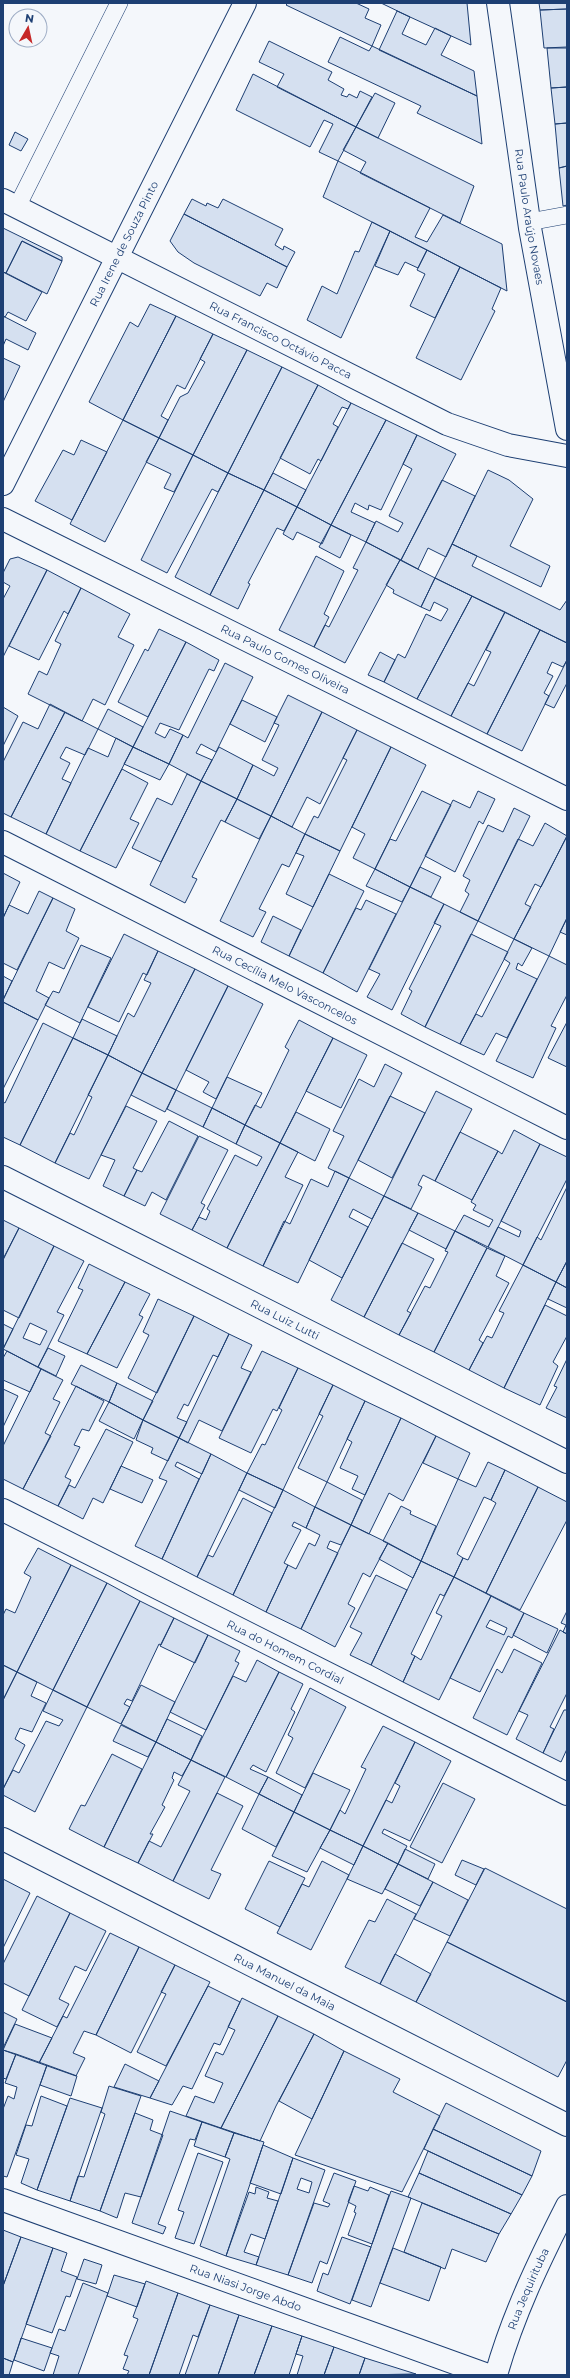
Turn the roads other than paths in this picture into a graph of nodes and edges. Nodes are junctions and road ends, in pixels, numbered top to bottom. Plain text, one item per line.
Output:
1 (119, 3) edge
2 (245, 3) edge
3 (498, 3) edge
4 (10, 203) edge
5 (567, 215) edge
6 (529, 222) junction
7 (117, 258) junction
8 (567, 429) edge
9 (567, 456) edge
10 (3, 484) edge
11 (3, 519) edge
12 (567, 800) edge
13 (3, 842) edge
14 (567, 1128) edge
15 (3, 1177) edge
16 (567, 1462) edge
17 (3, 1510) edge
18 (567, 1794) edge
19 (3, 1839) edge
20 (567, 2125) edge
21 (3, 2200) edge
22 (567, 2206) edge
23 (488, 2375) edge
24 (496, 2375) edge

1 - 4 lane
2 - 7 street, Rua Irene de Souza Pinto
3 - 6 street, Rua Paulo Araújo Novaes
4 - 7 street, Rua Francisco Octávio Pacca
5 - 6 lane
6 - 8 street, Rua Paulo Araújo Novaes
7 - 9 street, Rua Francisco Octávio Pacca
7 - 10 street, Rua Irene de Souza Pinto
11 - 12 street, Rua Paulo Gomes Oliveira
13 - 14 street, Rua Cecília Melo Vasconcelos
15 - 16 street, Rua Luiz Lutti
17 - 18 street, Rua do Homem Cordial
19 - 20 street, Rua Manuel da Maia
21 - 23 street, Rua Niasi Jorge Abdo
22 - 24 street, Rua Jequirituba

